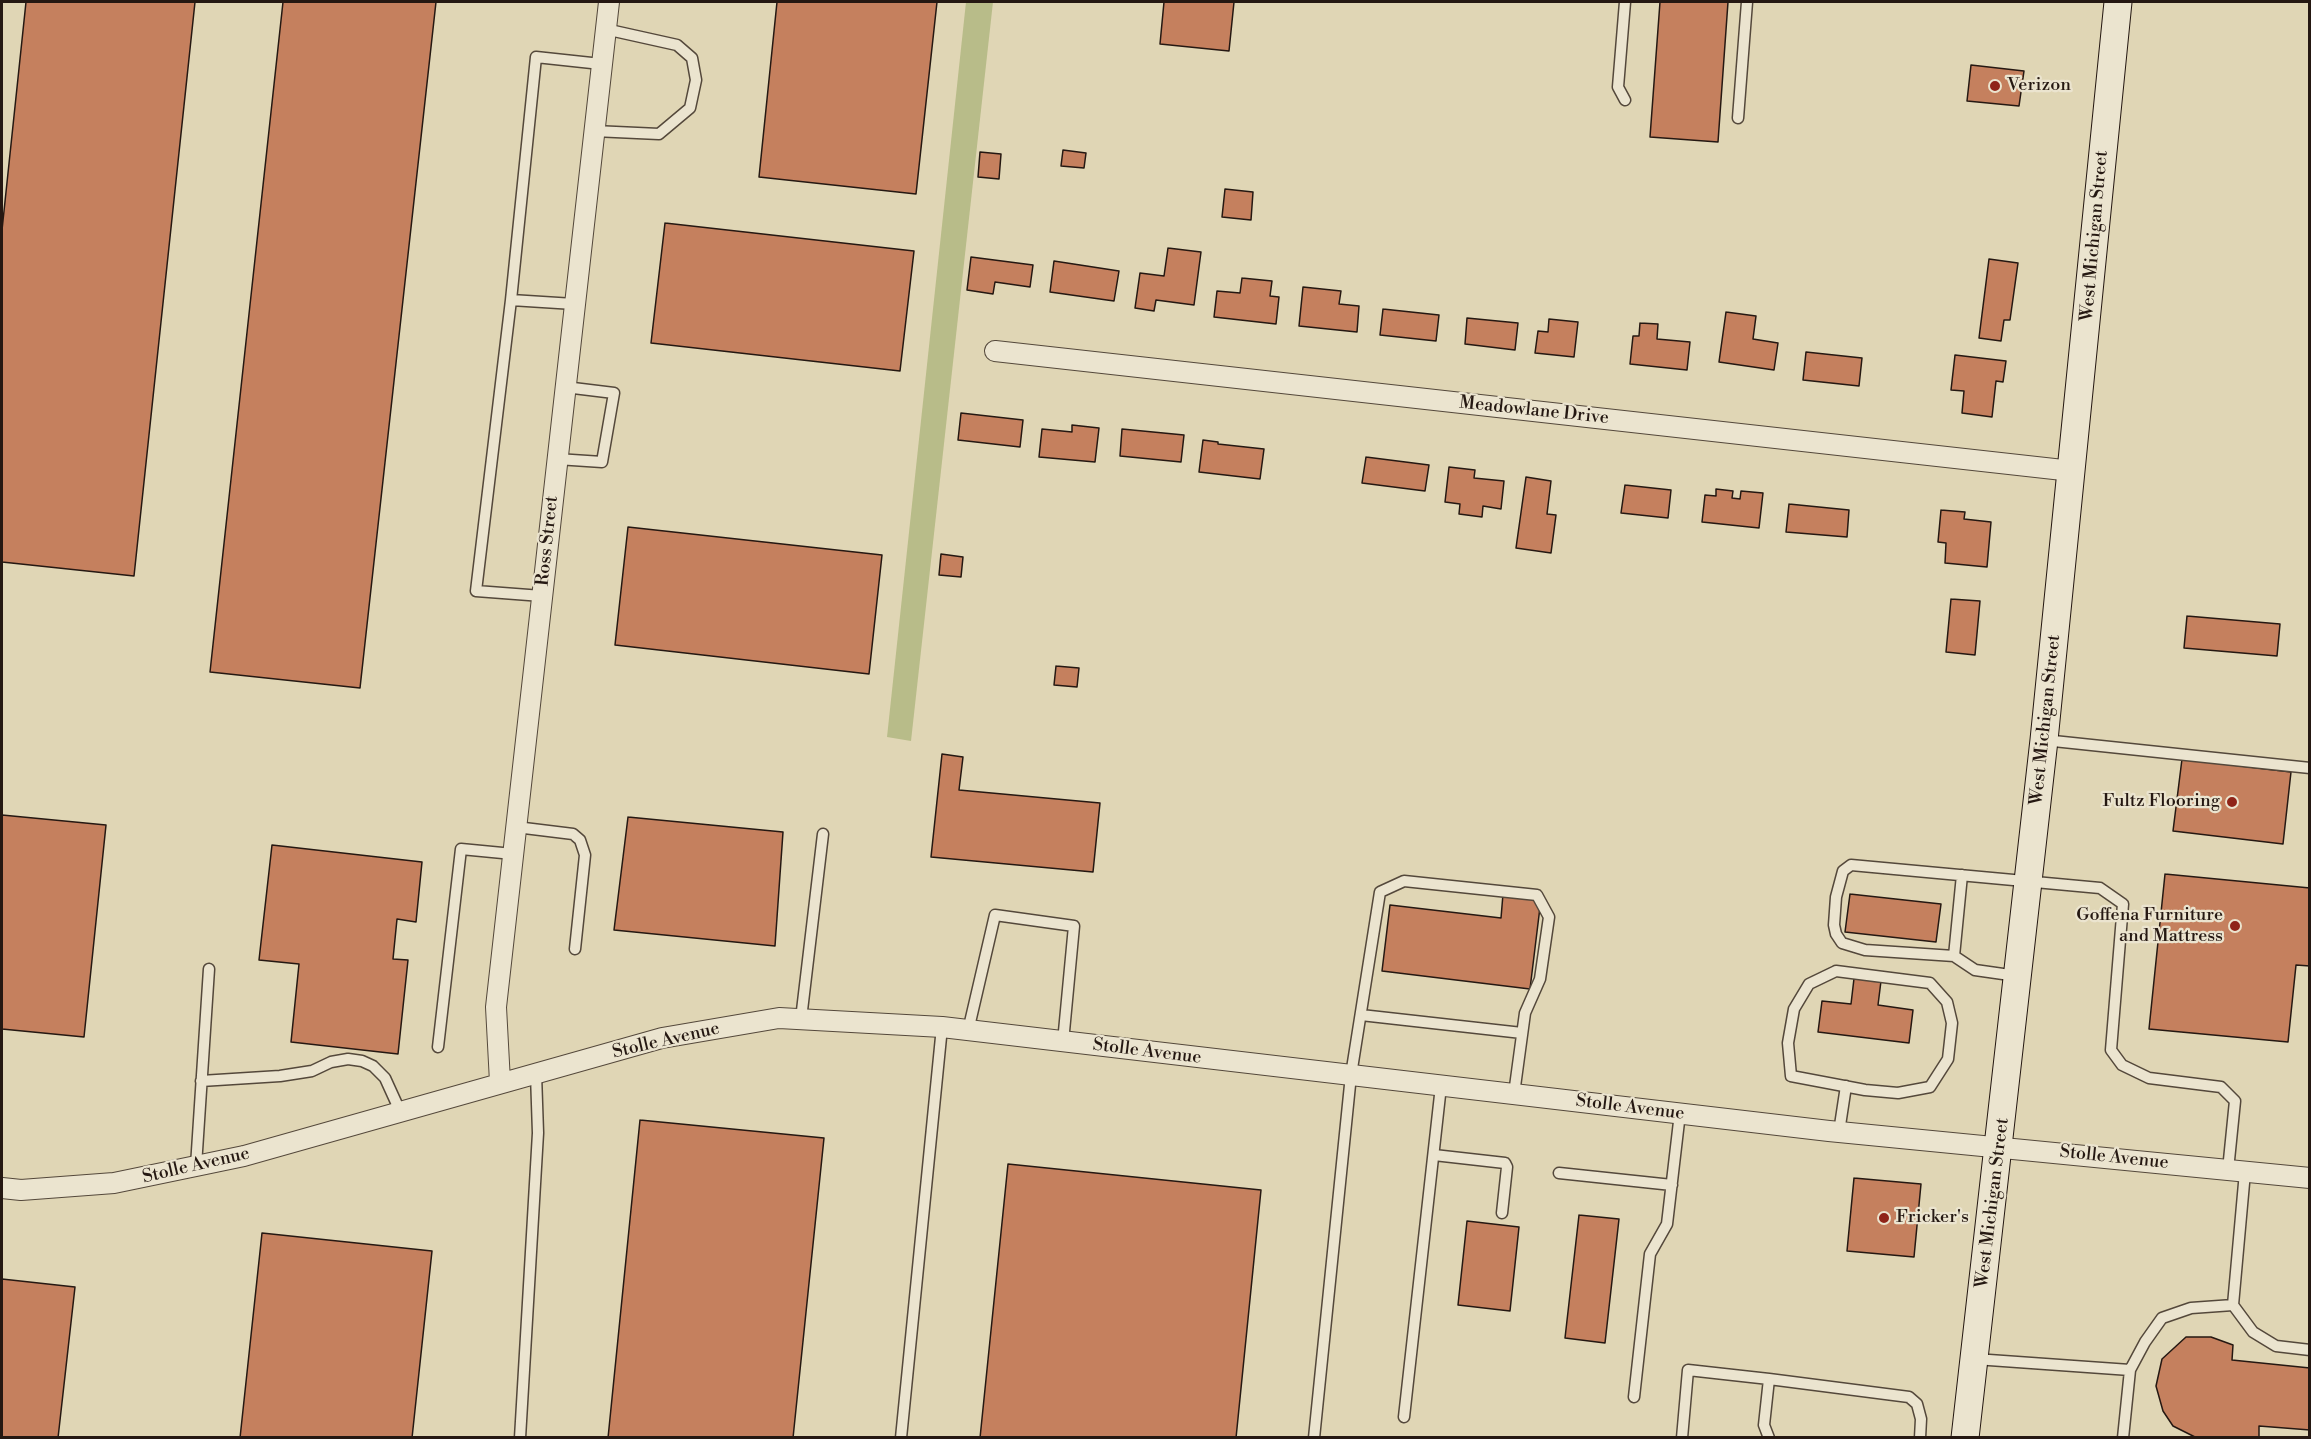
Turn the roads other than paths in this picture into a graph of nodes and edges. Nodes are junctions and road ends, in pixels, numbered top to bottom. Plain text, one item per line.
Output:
1 (609, 2) edge
2 (1625, 2) edge
3 (1747, 2) edge
4 (2118, 2) edge
5 (605, 29) junction
6 (602, 64) junction
7 (1625, 100) dead end
8 (1738, 118) dead end
9 (594, 131) junction
10 (511, 300) junction
11 (574, 304) junction
12 (995, 351) dead end
13 (565, 387) junction
14 (557, 459) junction
15 (2072, 471) junction
16 (542, 596) junction
17 (2044, 740) junction
18 (2310, 768) edge
19 (516, 826) junction
20 (823, 834) dead end
21 (513, 854) junction
22 (1962, 875) junction
23 (2028, 881) junction
24 (575, 949) dead end
25 (1953, 956) junction
26 (209, 969) dead end
27 (2018, 976) junction
28 (1361, 1014) junction
29 (801, 1019) junction
30 (942, 1027) junction
31 (968, 1030) junction
32 (1522, 1033) junction
33 (1063, 1042) junction
34 (438, 1047) dead end
35 (536, 1074) junction
36 (1351, 1075) junction
37 (201, 1081) junction
38 (500, 1082) junction
39 (1441, 1086) junction
40 (1846, 1086) junction
41 (1514, 1094) junction
42 (400, 1111) junction
43 (1680, 1113) junction
44 (1839, 1132) junction
45 (2000, 1146) junction
46 (1434, 1155) junction
47 (196, 1166) junction
48 (2236, 1171) junction
49 (1559, 1173) dead end
50 (2310, 1178) edge
51 (1672, 1185) junction
52 (2, 1188) edge
53 (1502, 1213) dead end
54 (2233, 1305) junction
55 (2310, 1350) edge
56 (1975, 1359) junction
57 (2130, 1370) junction
58 (1769, 1379) junction
59 (1634, 1397) dead end
60 (1404, 1417) dead end
61 (520, 1437) edge
62 (901, 1437) edge
63 (1314, 1437) edge
64 (1682, 1437) edge
65 (1769, 1437) edge
66 (1920, 1437) edge
67 (1965, 1437) edge
68 (2123, 1437) edge

1 - 5 street, Ross Street
2 - 7 lane
3 - 8 lane
4 - 15 main road, West Michigan Street
5 - 6 street, Ross Street
5 - 9 lane
6 - 9 street, Ross Street
6 - 10 lane
9 - 11 street, Ross Street
10 - 11 lane
10 - 16 lane
11 - 13 street, Ross Street
12 - 15 street, Meadowlane Drive
13 - 14 street, Ross Street
13 - 14 lane
14 - 16 street, Ross Street
15 - 17 main road, West Michigan Street
16 - 19 street, Ross Street
17 - 18 lane
17 - 23 main road, West Michigan Street
19 - 21 street, Ross Street
19 - 24 lane
20 - 29 lane
21 - 34 lane
21 - 38 street, Ross Street
22 - 23 lane
22 - 25 lane
22 - 25 lane
23 - 27 main road, West Michigan Street
23 - 48 lane
25 - 27 lane
26 - 37 lane
27 - 45 main road, West Michigan Street
28 - 32 lane
28 - 32 lane
28 - 36 lane
29 - 30 street, Stolle Avenue
29 - 35 street, Stolle Avenue
30 - 31 street, Stolle Avenue
30 - 62 lane
31 - 33 street, Stolle Avenue
31 - 33 lane
32 - 41 lane
33 - 36 street, Stolle Avenue
35 - 38 street, Stolle Avenue
35 - 61 lane
36 - 39 street, Stolle Avenue
36 - 63 lane
37 - 42 lane
37 - 47 lane
38 - 42 street, Stolle Avenue
39 - 41 street, Stolle Avenue
39 - 46 lane
40 - 40 lane
40 - 44 lane
41 - 43 street, Stolle Avenue
42 - 47 street, Stolle Avenue
43 - 44 street, Stolle Avenue
43 - 51 lane
44 - 45 street, Stolle Avenue
45 - 48 street, Stolle Avenue
45 - 56 main road, West Michigan Street
46 - 53 lane
46 - 60 lane
47 - 52 street, Stolle Avenue
48 - 50 street, Stolle Avenue
48 - 54 lane
49 - 51 lane
51 - 59 lane
54 - 55 lane
54 - 57 lane
56 - 57 lane
56 - 67 main road, West Michigan Street
57 - 68 lane
58 - 64 lane
58 - 65 lane
58 - 66 lane

